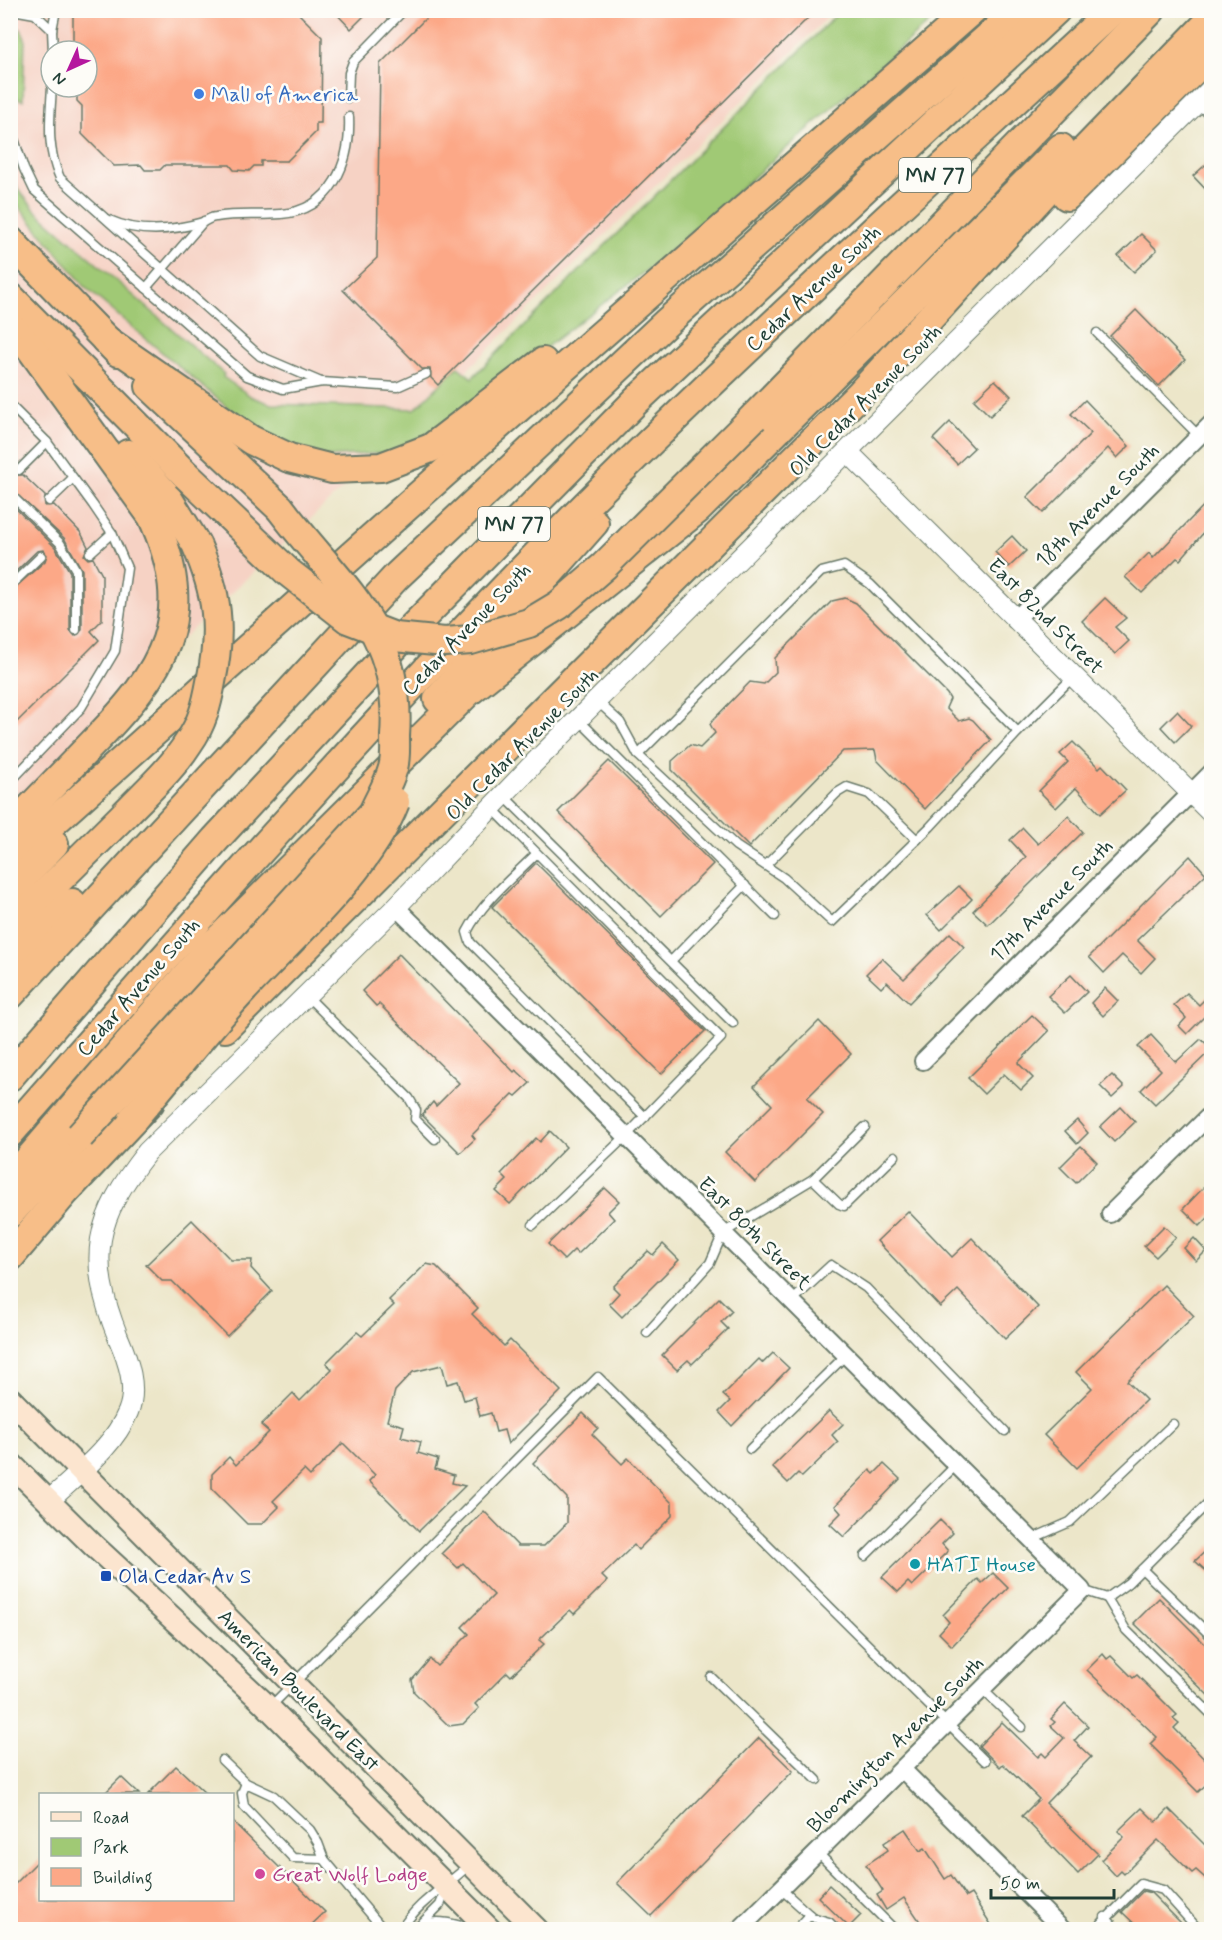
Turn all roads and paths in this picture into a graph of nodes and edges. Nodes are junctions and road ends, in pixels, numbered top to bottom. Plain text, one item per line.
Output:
1 (13, 10) edge
2 (56, 10) edge
3 (404, 10) edge
4 (951, 10) edge
5 (972, 10) edge
6 (1019, 10) edge
7 (1056, 10) edge
8 (1113, 10) edge
9 (1151, 10) edge
10 (1201, 10) edge
11 (1212, 19) edge
12 (52, 30) junction
13 (52, 39) edge
14 (1212, 52) edge
15 (1212, 88) edge
16 (348, 98) dead end
17 (52, 99) edge
18 (1197, 103) junction
19 (349, 117) dead end
20 (1212, 117) edge
21 (10, 126) edge
22 (835, 132) junction
23 (100, 216) junction
24 (204, 221) junction
25 (10, 241) edge
26 (163, 270) junction
27 (146, 288) junction
28 (10, 297) edge
29 (624, 314) junction
30 (1097, 333) dead end
31 (20, 336) edge
32 (757, 339) junction
33 (106, 340) junction
34 (426, 374) dead end
35 (322, 382) junction
36 (860, 394) junction
37 (11, 407) edge
38 (1212, 423) edge
39 (1199, 435) junction
40 (47, 442) junction
41 (848, 452) junction
42 (19, 470) dead end
43 (73, 478) junction
44 (10, 494) edge
45 (49, 501) dead end
46 (279, 508) junction
47 (112, 533) junction
48 (90, 552) dead end
49 (41, 556) dead end
50 (10, 586) edge
51 (1015, 620) junction
52 (76, 630) dead end
53 (231, 662) junction
54 (1073, 677) junction
55 (597, 701) junction
56 (578, 720) junction
57 (254, 730) junction
58 (1018, 732) junction
59 (638, 755) junction
60 (1212, 772) edge
61 (10, 782) edge
62 (1190, 793) junction
63 (498, 802) junction
64 (1212, 814) edge
65 (10, 829) edge
66 (917, 840) junction
67 (536, 854) junction
68 (10, 861) edge
69 (766, 865) junction
70 (745, 885) junction
71 (10, 891) edge
72 (396, 908) junction
73 (776, 916) dead end
74 (10, 928) edge
75 (201, 957) junction
76 (672, 960) junction
77 (10, 962) edge
78 (10, 995) edge
79 (307, 995) junction
80 (733, 1023) dead end
81 (923, 1061) dead end
82 (10, 1076) edge
83 (1212, 1113) edge
84 (645, 1117) junction
85 (133, 1119) junction
86 (865, 1126) dead end
87 (10, 1133) edge
88 (626, 1136) junction
89 (435, 1139) dead end
90 (896, 1156) dead end
91 (813, 1179) junction
92 (10, 1181) edge
93 (10, 1213) edge
94 (1110, 1214) dead end
95 (533, 1226) dead end
96 (723, 1233) junction
97 (10, 1257) edge
98 (792, 1301) junction
99 (647, 1333) dead end
100 (846, 1355) junction
101 (10, 1399) edge
102 (1173, 1424) dead end
103 (1005, 1431) dead end
104 (750, 1449) dead end
105 (10, 1463) edge
106 (956, 1465) junction
107 (82, 1470) junction
108 (1212, 1499) edge
109 (49, 1501) junction
110 (1031, 1539) junction
111 (865, 1556) dead end
112 (1142, 1569) junction
113 (1082, 1590) junction
114 (1107, 1598) junction
115 (1212, 1637) edge
116 (711, 1677) dead end
117 (294, 1684) junction
118 (982, 1689) junction
119 (269, 1708) junction
120 (1212, 1715) edge
121 (948, 1723) junction
122 (1022, 1727) dead end
123 (222, 1760) dead end
124 (985, 1761) dead end
125 (902, 1769) junction
126 (817, 1780) dead end
127 (246, 1783) junction
128 (817, 1852) junction
129 (324, 1859) junction
130 (470, 1864) junction
131 (447, 1886) junction
132 (781, 1889) junction
133 (810, 1915) junction
134 (1105, 1917) junction
135 (422, 1923) junction
136 (384, 1929) edge
137 (401, 1929) edge
138 (411, 1929) edge
139 (475, 1929) edge
140 (490, 1929) edge
141 (537, 1929) edge
142 (739, 1929) edge
143 (796, 1929) edge
144 (837, 1929) edge
145 (895, 1929) edge
146 (1063, 1929) edge
147 (1095, 1929) edge
148 (1117, 1929) edge
149 (1199, 1929) edge

1 - 12 lane
2 - 12 lane
3 - 16 lane
4 - 22 highway
5 - 22 highway
6 - 57 highway
7 - 82 highway, Cedar Avenue South / MN 77
8 - 32 highway, Cedar Avenue South / MN 77
9 - 28 highway, bridge
10 - 75 highway
11 - 36 highway
12 - 13 lane
14 - 36 highway
15 - 18 street, Old Cedar Avenue South
17 - 23 lane
18 - 20 lane
18 - 41 street, Old Cedar Avenue South
19 - 24 lane
21 - 27 lane
22 - 29 highway
23 - 24 lane
23 - 26 lane
24 - 26 lane
25 - 33 highway
26 - 27 lane
26 - 35 lane
27 - 35 lane
29 - 33 highway
29 - 53 highway
30 - 39 lane
31 - 65 highway
31 - 74 highway, bridge
32 - 75 highway
32 - 87 highway, Cedar Avenue South / MN 77
33 - 46 highway
34 - 35 lane
36 - 85 highway
37 - 40 lane
38 - 39 street, 18th Avenue South
39 - 51 street, 18th Avenue South
40 - 42 lane
40 - 43 lane
41 - 51 street, East 82nd Street
41 - 55 street, Old Cedar Avenue South
43 - 45 lane
43 - 47 lane
44 - 52 lane
46 - 85 highway, bridge
46 - 93 highway, bridge
47 - 48 lane
47 - 61 lane
49 - 50 lane
51 - 54 street, East 82nd Street
53 - 68 highway
53 - 71 highway
54 - 58 lane
54 - 62 street, East 82nd Street
55 - 56 street, Old Cedar Avenue South
55 - 59 lane
56 - 63 street, Old Cedar Avenue South
56 - 70 lane
57 - 77 highway
57 - 78 highway
58 - 59 lane
58 - 66 lane
59 - 69 lane
60 - 62 street, 17th Avenue South
62 - 64 street, East 82nd Street
62 - 81 street, 17th Avenue South
63 - 67 lane
63 - 72 street, Old Cedar Avenue South
63 - 76 lane
66 - 69 lane
66 - 69 lane
67 - 84 lane
67 - 84 lane
70 - 73 lane
70 - 76 lane
72 - 79 street, Old Cedar Avenue South
72 - 88 street, East 80th Street
75 - 92 highway
76 - 80 lane
79 - 89 lane
79 - 107 street, Old Cedar Avenue South
83 - 94 street
84 - 88 lane
85 - 97 highway
86 - 91 lane
88 - 95 lane
88 - 96 street, East 80th Street
90 - 91 lane
91 - 96 lane
96 - 98 street, East 80th Street
96 - 99 lane
98 - 100 street, East 80th Street
98 - 103 lane
100 - 104 lane
100 - 106 street, East 80th Street
101 - 107 main road, American Boulevard East
102 - 110 lane
105 - 109 main road, American Boulevard East
106 - 110 street, East 80th Street
106 - 111 lane
107 - 109 street, Old Cedar Avenue South
107 - 117 main road, American Boulevard East
108 - 112 lane
109 - 119 main road, American Boulevard East
110 - 113 street, East 80th Street
112 - 114 lane
112 - 115 lane
113 - 114 lane
113 - 118 street, Bloomington Avenue South
114 - 120 lane
116 - 126 lane
117 - 119 lane
117 - 121 lane
117 - 130 main road, American Boulevard East
118 - 121 street, Bloomington Avenue South
118 - 122 lane
119 - 131 main road, American Boulevard East
121 - 124 lane
121 - 125 street, Bloomington Avenue South
123 - 127 lane
125 - 128 street, Bloomington Avenue South
125 - 146 street
127 - 129 lane
127 - 129 lane
128 - 132 street, Bloomington Avenue South
128 - 145 lane
129 - 136 lane
130 - 131 lane
130 - 141 main road, American Boulevard East
131 - 135 lane
131 - 137 lane
131 - 140 main road, American Boulevard East
132 - 133 lane
132 - 142 street, Bloomington Avenue South
133 - 143 lane
133 - 144 lane
134 - 147 lane
134 - 148 lane
134 - 149 lane
135 - 138 lane
135 - 139 lane

